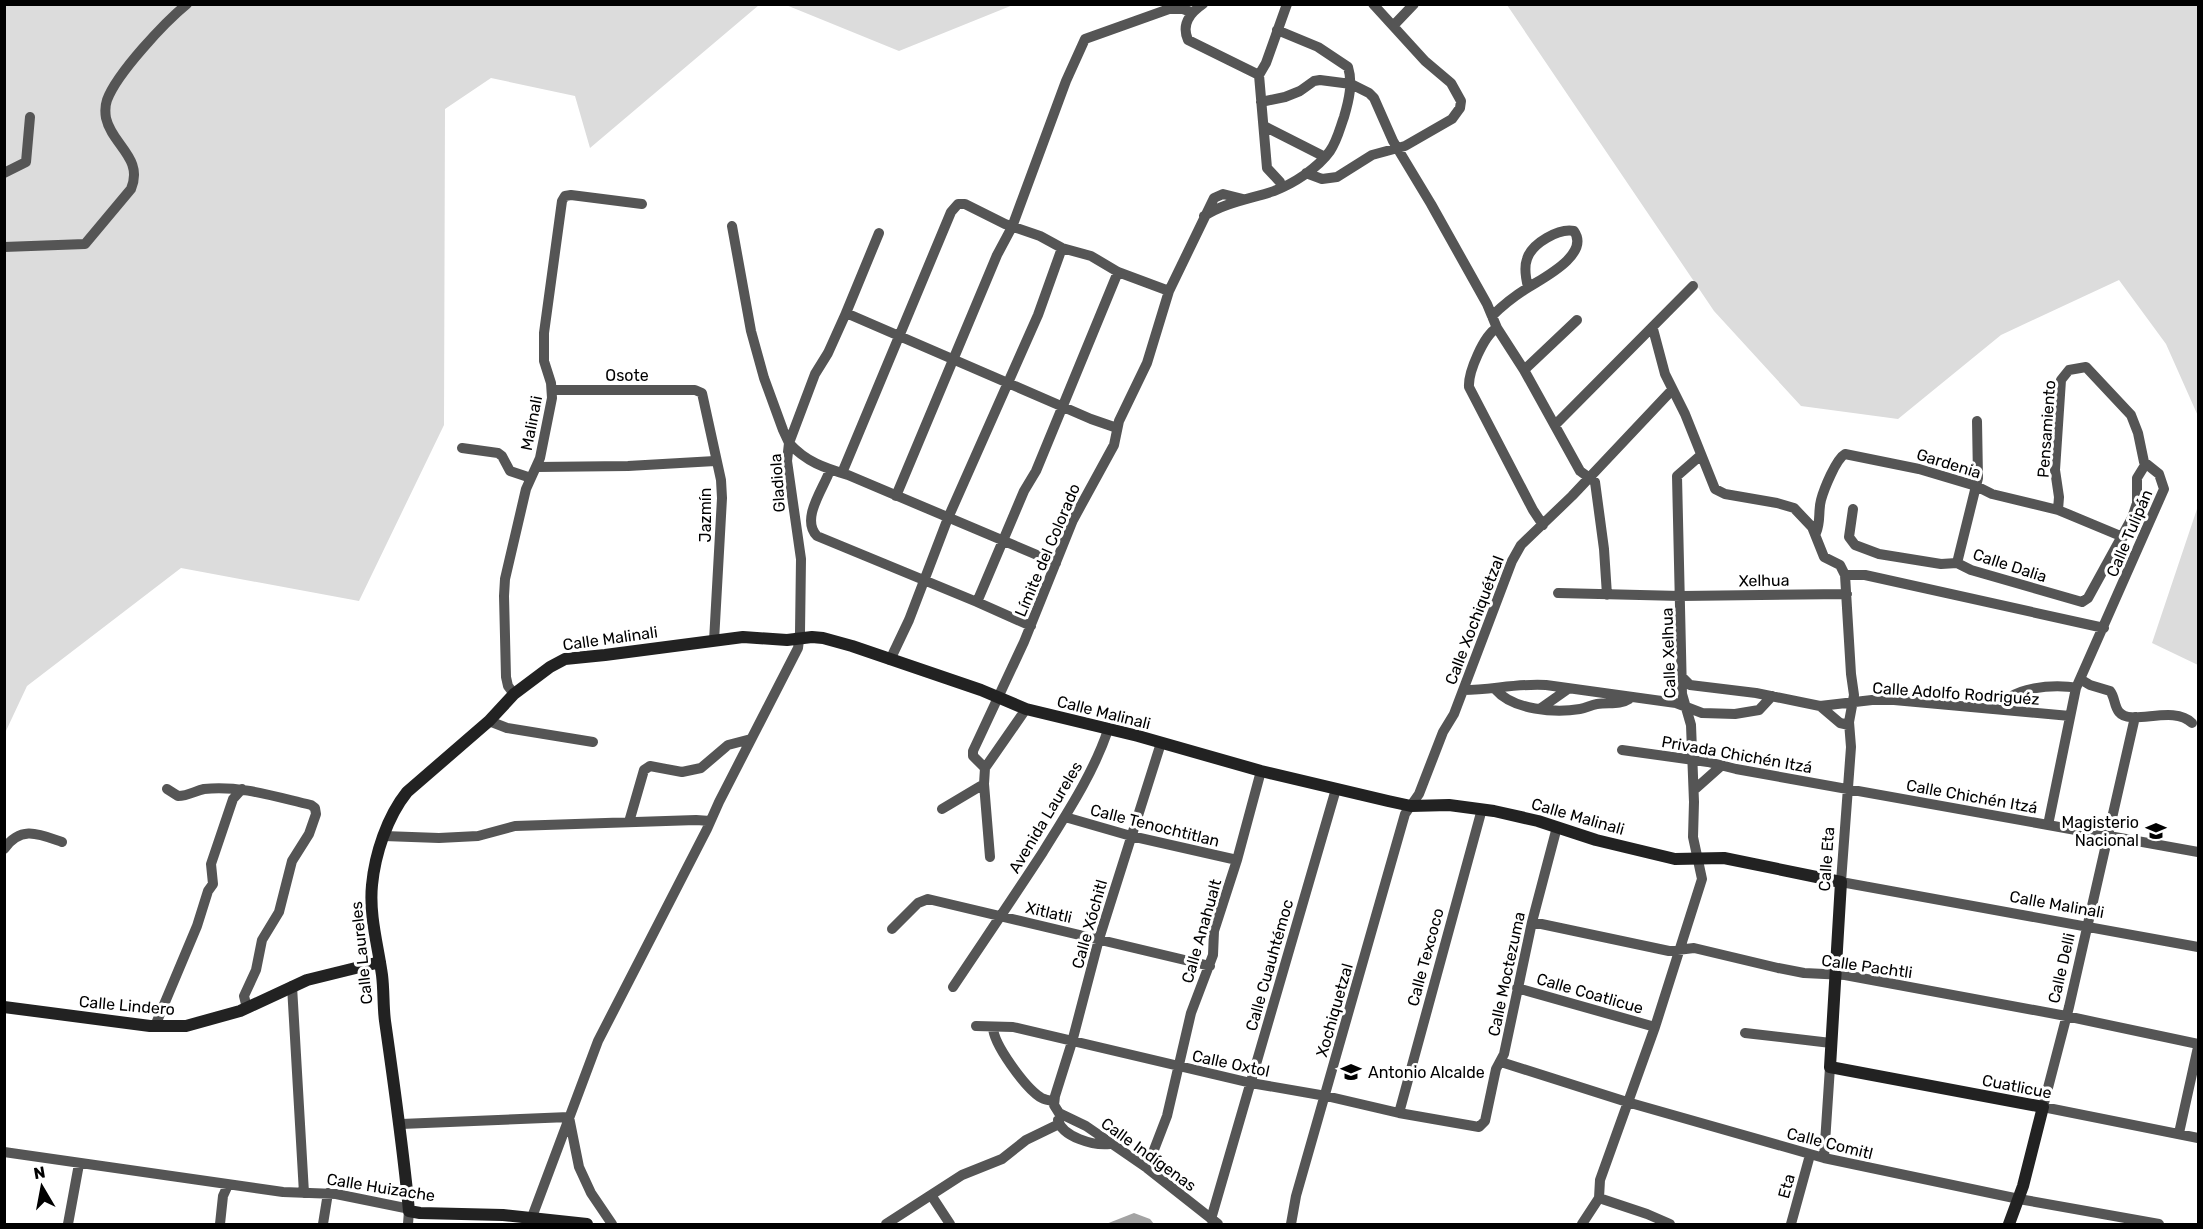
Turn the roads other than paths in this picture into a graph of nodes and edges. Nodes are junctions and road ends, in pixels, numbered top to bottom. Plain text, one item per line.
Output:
1 (188, 4) edge
2 (1203, 4) edge
3 (1287, 4) edge
4 (1373, 4) edge
5 (1413, 4) edge
6 (1191, 12) junction
7 (1394, 26) junction
8 (1277, 30) junction
9 (1259, 75) junction
10 (1351, 84) junction
11 (1261, 102) junction
12 (30, 117) dead end
13 (1264, 126) junction
14 (1398, 148) junction
15 (1325, 157) junction
16 (4, 173) edge
17 (1306, 173) junction
18 (1281, 188) junction
19 (642, 204) dead end
20 (732, 226) dead end
21 (1012, 227) junction
22 (879, 234) dead end
23 (4, 248) edge
24 (1062, 248) junction
25 (1119, 272) junction
26 (1693, 286) dead end
27 (1528, 287) junction
28 (1169, 291) junction
29 (846, 313) junction
30 (1492, 316) junction
31 (1577, 320) dead end
32 (1497, 328) junction
33 (1653, 329) junction
34 (899, 336) junction
35 (954, 359) junction
36 (2086, 367) joint
37 (1524, 370) junction
38 (1009, 383) junction
39 (553, 390) junction
40 (1672, 390) junction
41 (700, 391) joint
42 (1061, 406) junction
43 (1977, 421) dead end
44 (1555, 425) junction
45 (1117, 428) junction
46 (789, 443) junction
47 (462, 448) dead end
48 (1701, 455) junction
49 (715, 461) junction
50 (2145, 465) junction
51 (537, 467) junction
52 (830, 470) junction
53 (842, 473) junction
54 (1589, 477) junction
55 (531, 478) junction
56 (1976, 486) junction
57 (896, 496) junction
58 (1853, 508) dead end
59 (2058, 510) junction
60 (948, 518) junction
61 (1543, 525) junction
62 (813, 532) junction
63 (1816, 533) junction
64 (798, 537) junction
65 (2123, 537) junction
66 (1003, 541) junction
67 (1957, 563) junction
68 (1056, 564) junction
69 (1843, 570) junction
70 (924, 581) junction
71 (1558, 593) dead end
72 (1847, 594) junction
73 (1607, 595) junction
74 (1681, 596) junction
75 (977, 602) junction
76 (1031, 626) junction
77 (2104, 627) junction
78 (799, 638) junction
79 (714, 641) junction
80 (890, 660) junction
81 (1682, 677) junction
82 (2078, 684) junction
83 (1568, 689) junction
84 (1464, 690) junction
85 (1496, 690) junction
86 (514, 694) junction
87 (1772, 696) junction
88 (998, 697) junction
89 (1631, 697) junction
90 (1853, 704) junction
91 (1820, 706) junction
92 (1685, 707) junction
93 (1542, 708) junction
94 (1026, 709) junction
95 (2002, 709) junction
96 (2070, 716) junction
97 (2135, 717) junction
98 (489, 721) junction
99 (2192, 723) dead end
100 (1849, 725) junction
101 (1108, 730) junction
102 (751, 739) junction
103 (594, 742) dead end
104 (1161, 743) junction
105 (1622, 750) dead end
106 (1693, 760) junction
107 (1721, 765) junction
108 (985, 768) junction
109 (1261, 771) junction
110 (984, 784) junction
111 (167, 789) dead end
112 (242, 789) junction
113 (1336, 789) junction
114 (1847, 789) junction
115 (1694, 790) junction
116 (1411, 806) junction
117 (942, 809) dead end
118 (1482, 809) junction
119 (1065, 817) junction
120 (711, 821) junction
121 (629, 822) junction
122 (2048, 825) junction
123 (1557, 827) junction
124 (2107, 835) junction
125 (384, 836) junction
126 (1131, 836) junction
127 (62, 842) dead end
128 (4, 849) edge
129 (2199, 852) edge
130 (990, 857) dead end
131 (1238, 860) junction
132 (1698, 860) junction
133 (1840, 882) junction
134 (1001, 917) junction
135 (1532, 922) junction
136 (2087, 927) junction
137 (892, 929) dead end
138 (1099, 939) junction
139 (2199, 947) edge
140 (1680, 950) junction
141 (380, 962) junction
142 (1210, 966) junction
143 (1834, 975) junction
144 (292, 986) junction
145 (953, 987) dead end
146 (1517, 988) junction
147 (4, 1007) edge
148 (247, 1008) junction
149 (2066, 1016) junction
150 (155, 1026) junction
151 (976, 1026) dead end
152 (993, 1027) junction
153 (1655, 1027) junction
154 (1745, 1032) dead end
155 (1072, 1042) junction
156 (1831, 1043) junction
157 (2199, 1046) edge
158 (1501, 1062) junction
159 (1179, 1067) junction
160 (1830, 1067) junction
161 (1251, 1083) junction
162 (1326, 1096) junction
163 (1053, 1101) junction
164 (1628, 1102) junction
165 (2043, 1107) junction
166 (1400, 1113) junction
167 (569, 1117) junction
168 (1059, 1119) junction
169 (401, 1124) junction
170 (1482, 1126) joint
171 (2179, 1133) junction
172 (2199, 1138) edge
173 (4, 1152) edge
174 (1810, 1155) junction
175 (1824, 1158) junction
176 (79, 1164) junction
177 (1147, 1168) junction
178 (228, 1185) junction
179 (304, 1193) junction
180 (328, 1193) junction
181 (931, 1196) junction
182 (1599, 1198) junction
183 (2019, 1199) junction
184 (409, 1211) junction
185 (532, 1217) junction
186 (1214, 1222) edge
187 (68, 1224) edge
188 (220, 1224) edge
189 (323, 1224) edge
190 (408, 1224) edge
191 (587, 1224) edge
192 (612, 1224) edge
193 (886, 1224) edge
194 (950, 1224) edge
195 (1291, 1224) edge
196 (1582, 1224) edge
197 (1670, 1224) edge
198 (1791, 1224) edge
199 (2009, 1224) edge
200 (2159, 1224) edge

1 - 23 street
2 - 6 street
3 - 8 street
4 - 7 street
5 - 7 street
6 - 9 street
6 - 21 street
7 - 14 street
8 - 9 street
8 - 10 street
9 - 11 street
10 - 11 street
10 - 14 street
10 - 15 street
11 - 13 street
12 - 16 street
13 - 15 street
13 - 18 street
14 - 17 street
14 - 30 street
15 - 17 street
17 - 18 street
18 - 28 street, Límite del Colorado
19 - 39 street, Malinali
20 - 46 street, Gladiola
21 - 24 street
21 - 34 street
21 - 35 street
22 - 29 street
24 - 25 street
24 - 38 street
25 - 28 street
25 - 42 street
26 - 33 street
27 - 27 street
27 - 30 street
28 - 45 street, Límite del Colorado
29 - 34 street
29 - 46 street
30 - 32 street
31 - 37 street
32 - 37 street
32 - 61 street
33 - 40 street
33 - 44 street
34 - 35 street
34 - 53 street
35 - 38 street
35 - 57 street
36 - 50 street, Calle Tulipán
36 - 59 street, Pensamiento
37 - 44 street
38 - 42 street
38 - 60 street
39 - 41 street, Osote
39 - 51 street, Malinali
40 - 48 street
40 - 54 street, Calle Xochiquétzal
41 - 49 street, Jazmín
42 - 45 street
42 - 66 street
43 - 56 street
44 - 54 street
45 - 68 street, Límite del Colorado
46 - 52 street
46 - 64 street, Gladiola
47 - 55 street
48 - 63 street
48 - 74 street, Calle Xelhua
49 - 51 street
49 - 79 street, Jazmín
50 - 65 street
50 - 77 street, Calle Tulipán
51 - 55 street, Malinali
52 - 53 street
52 - 62 street
53 - 57 street
54 - 61 street, Calle Xochiquétzal
54 - 73 street
55 - 86 street, Malinali
56 - 59 street, Gardenia
56 - 63 street, Gardenia
56 - 67 street
57 - 60 street
58 - 67 street, Calle Dalia
59 - 65 street, Gardenia
60 - 66 street
60 - 70 street
61 - 84 street, Calle Xochiquétzal
62 - 64 street
62 - 70 street
63 - 69 street
64 - 78 street, Gladiola
65 - 67 street, Calle Dalia
66 - 68 street
66 - 75 street
68 - 76 street, Límite del Colorado
69 - 72 street, Calle Eta
69 - 77 street
70 - 75 street
70 - 80 street
71 - 73 street, Xelhua
72 - 74 street, Xelhua
72 - 90 street, Calle Eta
73 - 74 street, Xelhua
74 - 81 street, Calle Xelhua
75 - 76 street
76 - 88 street, Límite del Colorado
77 - 82 street, Calle Tulipán
78 - 79 street, Calle Malinali
78 - 80 street, Calle Malinali
78 - 102 street, Gladiola
79 - 86 street, Calle Malinali
80 - 88 street, Calle Malinali
81 - 87 street, Calle Adolfo Rodriguéz
81 - 92 street, Calle Xelhua
82 - 95 street
82 - 96 street
82 - 97 street
83 - 85 street
83 - 89 street
83 - 93 street
84 - 85 street
84 - 116 street, Calle Xochiquétzal
85 - 93 street
86 - 98 street, Calle Laureles
87 - 91 street, Calle Adolfo Rodriguéz
87 - 92 street
88 - 94 street, Calle Malinali
88 - 108 street, Límite del Colorado
89 - 92 street
89 - 93 street
90 - 91 street, Calle Adolfo Rodriguéz
90 - 95 street, Calle Adolfo Rodriguéz
90 - 100 street, Calle Eta
91 - 100 street
92 - 106 street, Calle Xelhua
94 - 101 street, Calle Malinali
94 - 108 street
95 - 96 street, Calle Adolfo Rodriguéz
96 - 122 street
97 - 99 street
97 - 124 street, Calle Delli
98 - 103 street
98 - 125 street, Calle Laureles
100 - 114 street, Calle Eta
101 - 104 street, Calle Malinali
101 - 119 street, Avenida Laureles
102 - 120 street, Gladiola
102 - 121 street
104 - 109 street, Calle Malinali
104 - 126 street, Calle Xóchitl
105 - 106 street, Privada Chichén Itzá
106 - 107 street, Privada Chichén Itzá
106 - 115 street, Calle Xelhua
107 - 114 street, Privada Chichén Itzá
107 - 115 street
108 - 110 street
109 - 113 street, Calle Malinali
109 - 131 street, Calle Anahualt
110 - 117 street
110 - 130 street
111 - 112 street
112 - 148 street
112 - 150 street
113 - 116 street, Calle Malinali
113 - 161 street, Calle Cuauhtémoc
114 - 122 street, Calle Chichén Itzá
114 - 133 street, Calle Eta
115 - 132 street, Calle Xelhua
116 - 118 street, Calle Malinali
116 - 162 street, Xochiquetzal
118 - 123 street, Calle Malinali
118 - 166 street, Calle Texcoco
119 - 126 street, Calle Tenochtitlan
119 - 134 street, Avenida Laureles
120 - 121 street
120 - 167 street, Gladiola
121 - 125 street
122 - 124 street, Calle Chichén Itzá
123 - 132 street, Calle Malinali
123 - 135 street, Calle Moctezuma
124 - 129 street, Calle Chichén Itzá
124 - 136 street, Calle Delli
125 - 141 street, Calle Laureles
126 - 131 street, Calle Tenochtitlan
126 - 138 street, Calle Xóchitl
127 - 128 street
131 - 142 street, Calle Anahualt
132 - 133 street, Calle Malinali
132 - 140 street
133 - 136 street, Calle Malinali
133 - 143 street, Calle Eta
134 - 137 street, Xitlatli
134 - 138 street, Xitlatli
134 - 145 street, Avenida Laureles
135 - 140 street, Calle Pachtli
135 - 146 street, Calle Moctezuma
136 - 139 street, Calle Malinali
136 - 149 street, Calle Delli
138 - 142 street, Xitlatli
138 - 155 street, Calle Xóchitl
140 - 143 street, Calle Pachtli
140 - 153 street
141 - 144 street, Calle Lindero
141 - 169 street, Calle Laureles
142 - 159 street, Calle Anahualt
143 - 149 street, Calle Pachtli
143 - 156 street, Calle Eta
144 - 148 street, Calle Lindero
144 - 179 street, Calle Huizache
146 - 153 street, Calle Coatlicue
146 - 158 street, Calle Moctezuma
147 - 150 street, Calle Lindero
148 - 150 street, Calle Lindero
149 - 157 street, Calle Pachtli
149 - 165 street, Calle Delli
151 - 152 street, Calle Oxtol
152 - 155 street, Calle Oxtol
152 - 163 street
153 - 164 street
154 - 156 street
155 - 159 street, Calle Oxtol
155 - 163 street, Calle Xóchitl
156 - 160 street, Calle Eta
157 - 171 street
158 - 164 street, Calle Comitl
158 - 170 street, Calle Moctezuma
159 - 161 street, Calle Oxtol
159 - 177 street, Calle Anahualt
160 - 165 street, Cuatlicue
160 - 175 street, Calle Eta
161 - 162 street, Calle Oxtol
161 - 186 street, Calle Cuauhtémoc
162 - 166 street, Calle Oxtol
162 - 195 street, Xochiquetzal
163 - 168 street
164 - 174 street, Calle Comitl
164 - 182 street
165 - 171 street, Cuatlicue
165 - 183 street, Calle Delli
166 - 170 street, Calle Oxtol
167 - 169 street
167 - 185 street, Gladiola
167 - 192 street
168 - 177 street, Calle Indígenas
168 - 181 street
169 - 184 street, Calle Laureles
171 - 172 street, Cuatlicue
173 - 176 street
174 - 175 street, Calle Comitl
174 - 198 street, Eta
175 - 183 street, Calle Comitl
176 - 178 street
176 - 187 street
177 - 186 street, Calle Indígenas
178 - 179 street
178 - 188 street
179 - 180 street, Calle Huizache
180 - 184 street, Calle Huizache
180 - 189 street
181 - 193 street
181 - 194 street
182 - 196 street
182 - 197 street
183 - 199 street, Calle Delli
183 - 200 street, Calle Comitl
184 - 185 street, Calle Huizache
184 - 190 street, Calle Laureles
185 - 191 street, Calle Huizache

